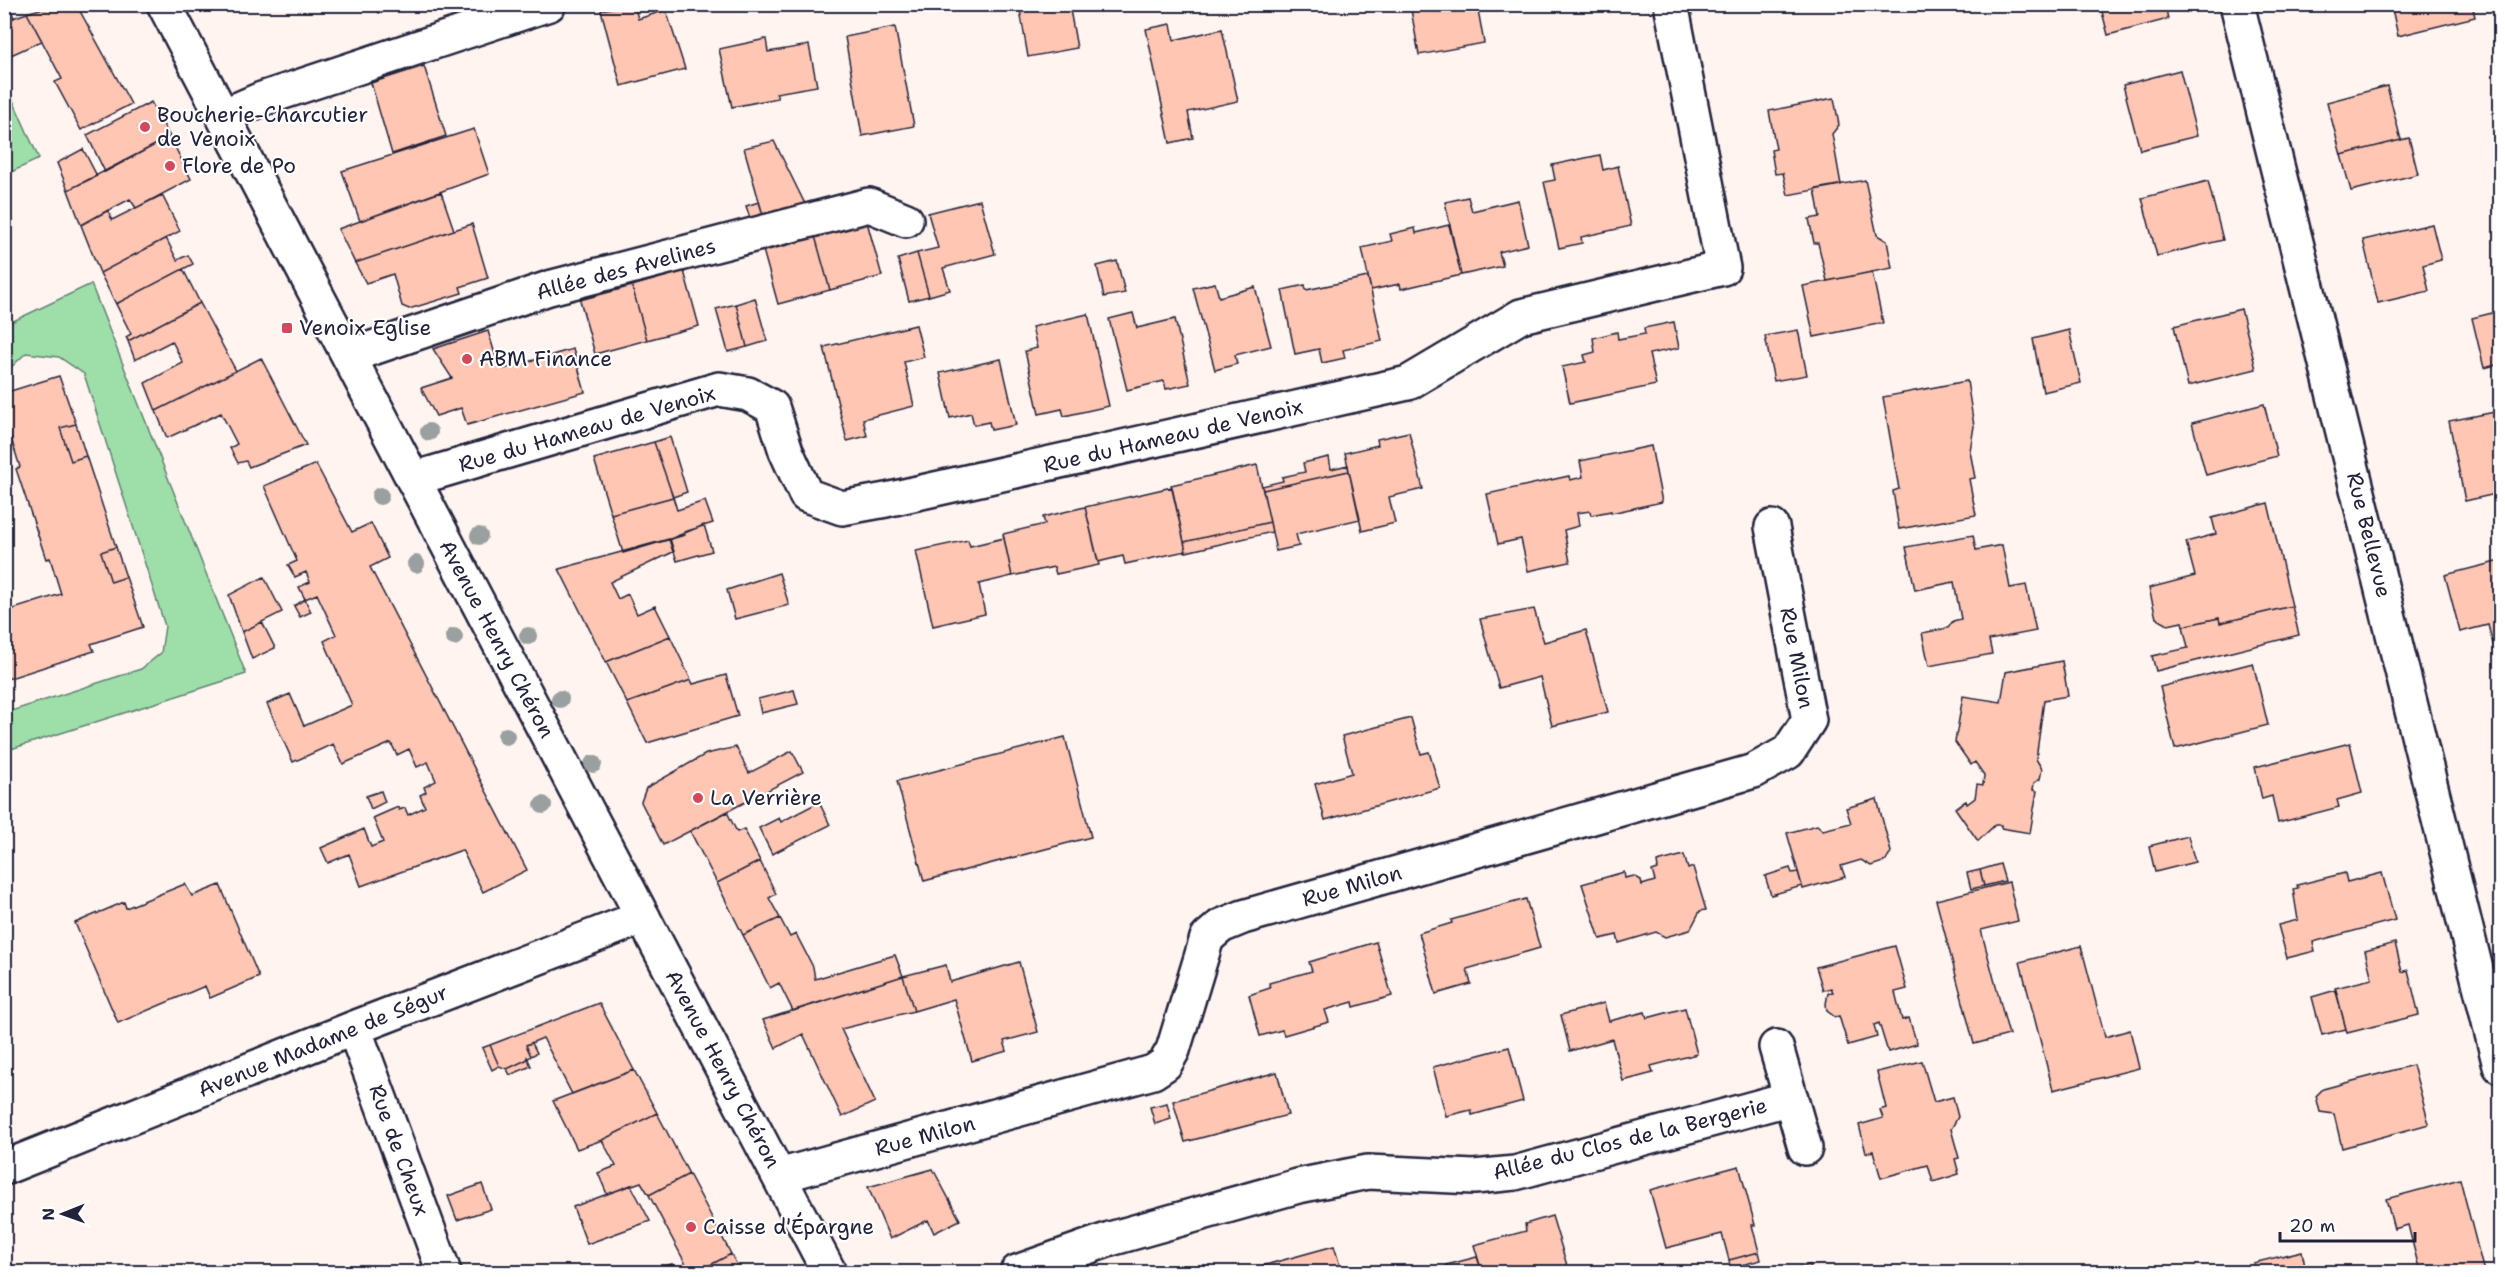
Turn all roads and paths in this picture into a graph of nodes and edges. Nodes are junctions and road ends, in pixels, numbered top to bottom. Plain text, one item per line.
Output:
1 (164, 4) edge
2 (549, 4) edge
3 (1671, 4) edge
4 (2237, 4) edge
5 (223, 116) junction
6 (906, 220) dead end
7 (348, 356) junction
8 (413, 479) junction
9 (1772, 526) dead end
10 (643, 916) junction
11 (354, 1028) junction
12 (1776, 1047) dead end
13 (2500, 1066) edge
14 (1791, 1098) junction
15 (1805, 1148) dead end
16 (4, 1168) edge
17 (779, 1176) junction
18 (444, 1272) edge
19 (829, 1272) edge
20 (1017, 1272) edge

1 - 5 street, Avenue Henry Chéron
2 - 5 street
3 - 8 street, Rue du Hameau de Venoix
4 - 13 street, Rue Bellevue
5 - 7 street, Avenue Henry Chéron
6 - 7 street, Allée des Avelines
7 - 8 street, Avenue Henry Chéron
8 - 10 street, Avenue Henry Chéron
9 - 17 street, Rue Milon
10 - 11 street, Avenue Madame de Ségur
10 - 17 street, Avenue Henry Chéron
11 - 16 street, Avenue Madame de Ségur
11 - 18 street, Rue de Cheux
12 - 14 street, Allée du Clos de la Bergerie
14 - 15 street, Allée du Clos de la Bergerie
14 - 20 street, Allée du Clos de la Bergerie
17 - 19 street, Avenue Henry Chéron

